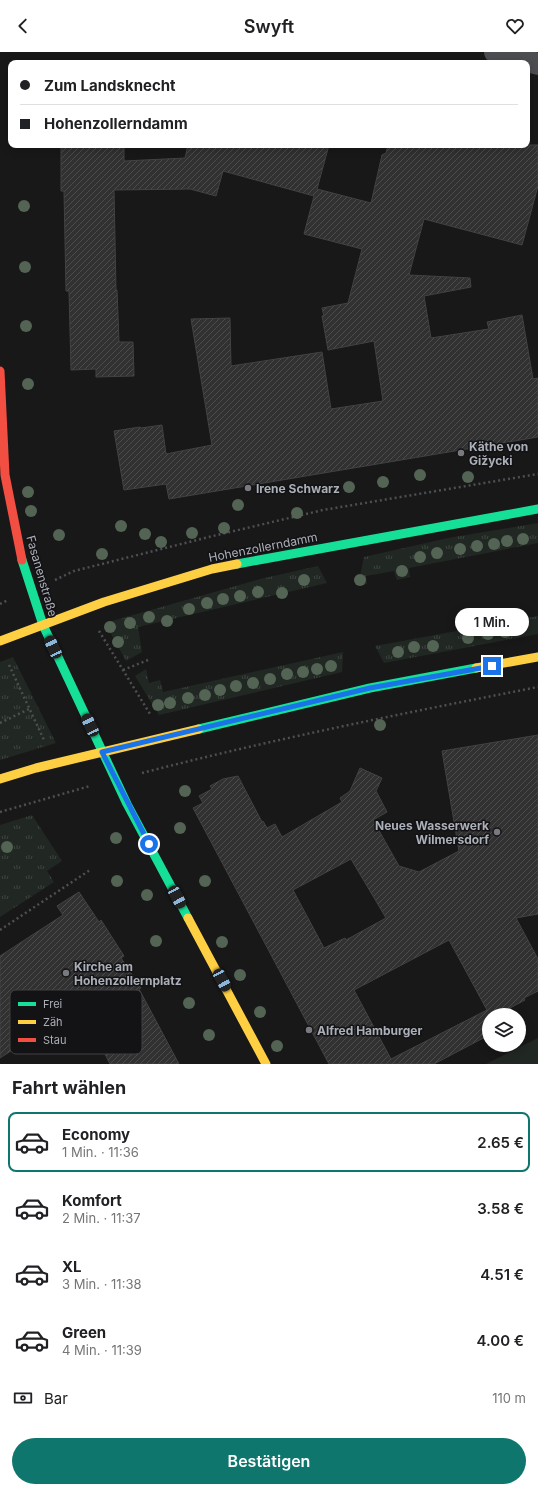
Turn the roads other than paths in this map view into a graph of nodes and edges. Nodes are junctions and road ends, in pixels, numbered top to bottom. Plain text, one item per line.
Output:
1 (495, 52) edge
2 (524, 60) edge
3 (0, 371) edge
4 (538, 509) edge
5 (43, 625) junction
6 (0, 641) edge
7 (538, 657) edge
8 (102, 752) junction
9 (0, 779) edge
10 (266, 1064) edge

1 - 2 street
3 - 5 main road, Fasanenstraße
4 - 5 main road, Hohenzollerndamm
5 - 6 main road, Hohenzollerndamm
5 - 8 main road, Fasanenstraße
7 - 8 main road
8 - 9 main road
8 - 10 main road, Fasanenstraße

